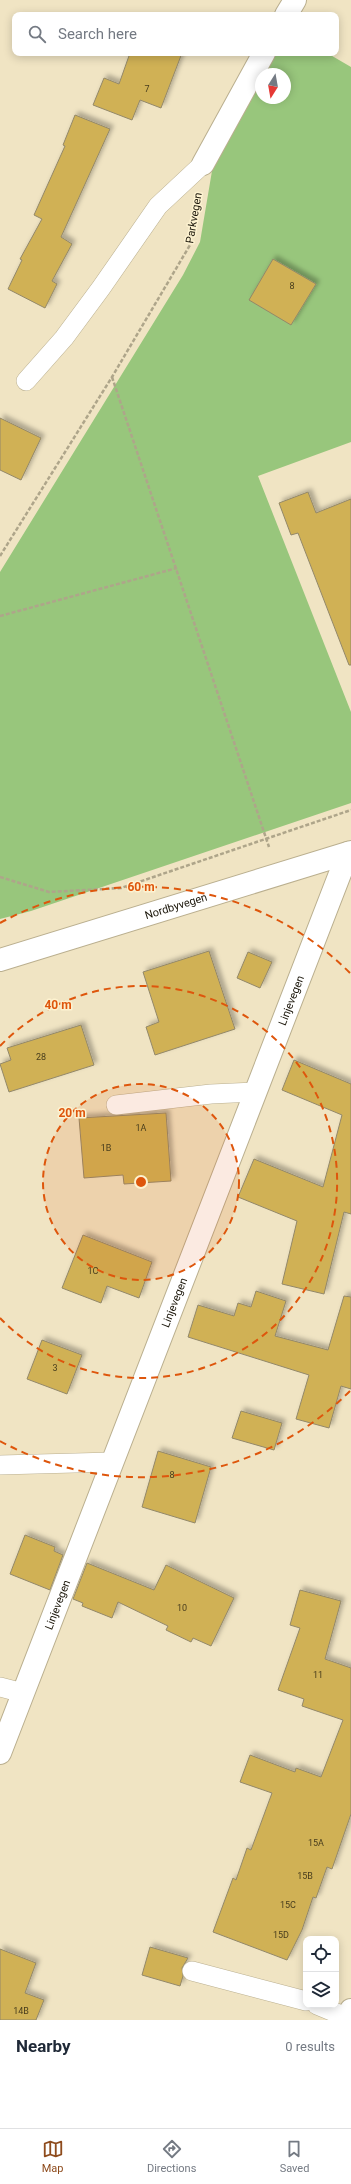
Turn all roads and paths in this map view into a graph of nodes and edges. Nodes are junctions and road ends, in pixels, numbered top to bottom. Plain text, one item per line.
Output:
1 (295, 0) edge
2 (288, 12) edge
3 (262, 56) edge
4 (203, 164) junction
5 (112, 377) junction
6 (26, 381) dead end
7 (0, 556) edge
8 (177, 568) junction
9 (0, 616) edge
10 (351, 810) edge
11 (266, 840) junction
12 (350, 852) edge
13 (279, 875) junction
14 (0, 878) edge
15 (0, 960) edge
16 (255, 1092) junction
17 (116, 1105) dead end
18 (112, 1462) junction
19 (0, 1465) edge
20 (0, 1687) edge
21 (23, 1693) junction
22 (0, 1753) edge
23 (192, 1971) dead end
24 (303, 2000) edge
25 (325, 2008) edge
26 (348, 2016) edge

1 - 2 street
3 - 4 street
4 - 5 path, Parkvegen
4 - 6 lane
5 - 7 path, Parkvegen
5 - 8 path
8 - 9 path
8 - 11 path
10 - 11 path
11 - 13 path
11 - 14 path
12 - 13 street, Nordbyvegen
12 - 16 street, Linjevegen
13 - 15 street, Nordbyvegen
16 - 17 lane
16 - 18 street, Linjevegen
18 - 19 lane
18 - 21 street, Linjevegen
20 - 21 lane
21 - 22 street, Linjevegen
23 - 24 lane
25 - 26 lane

